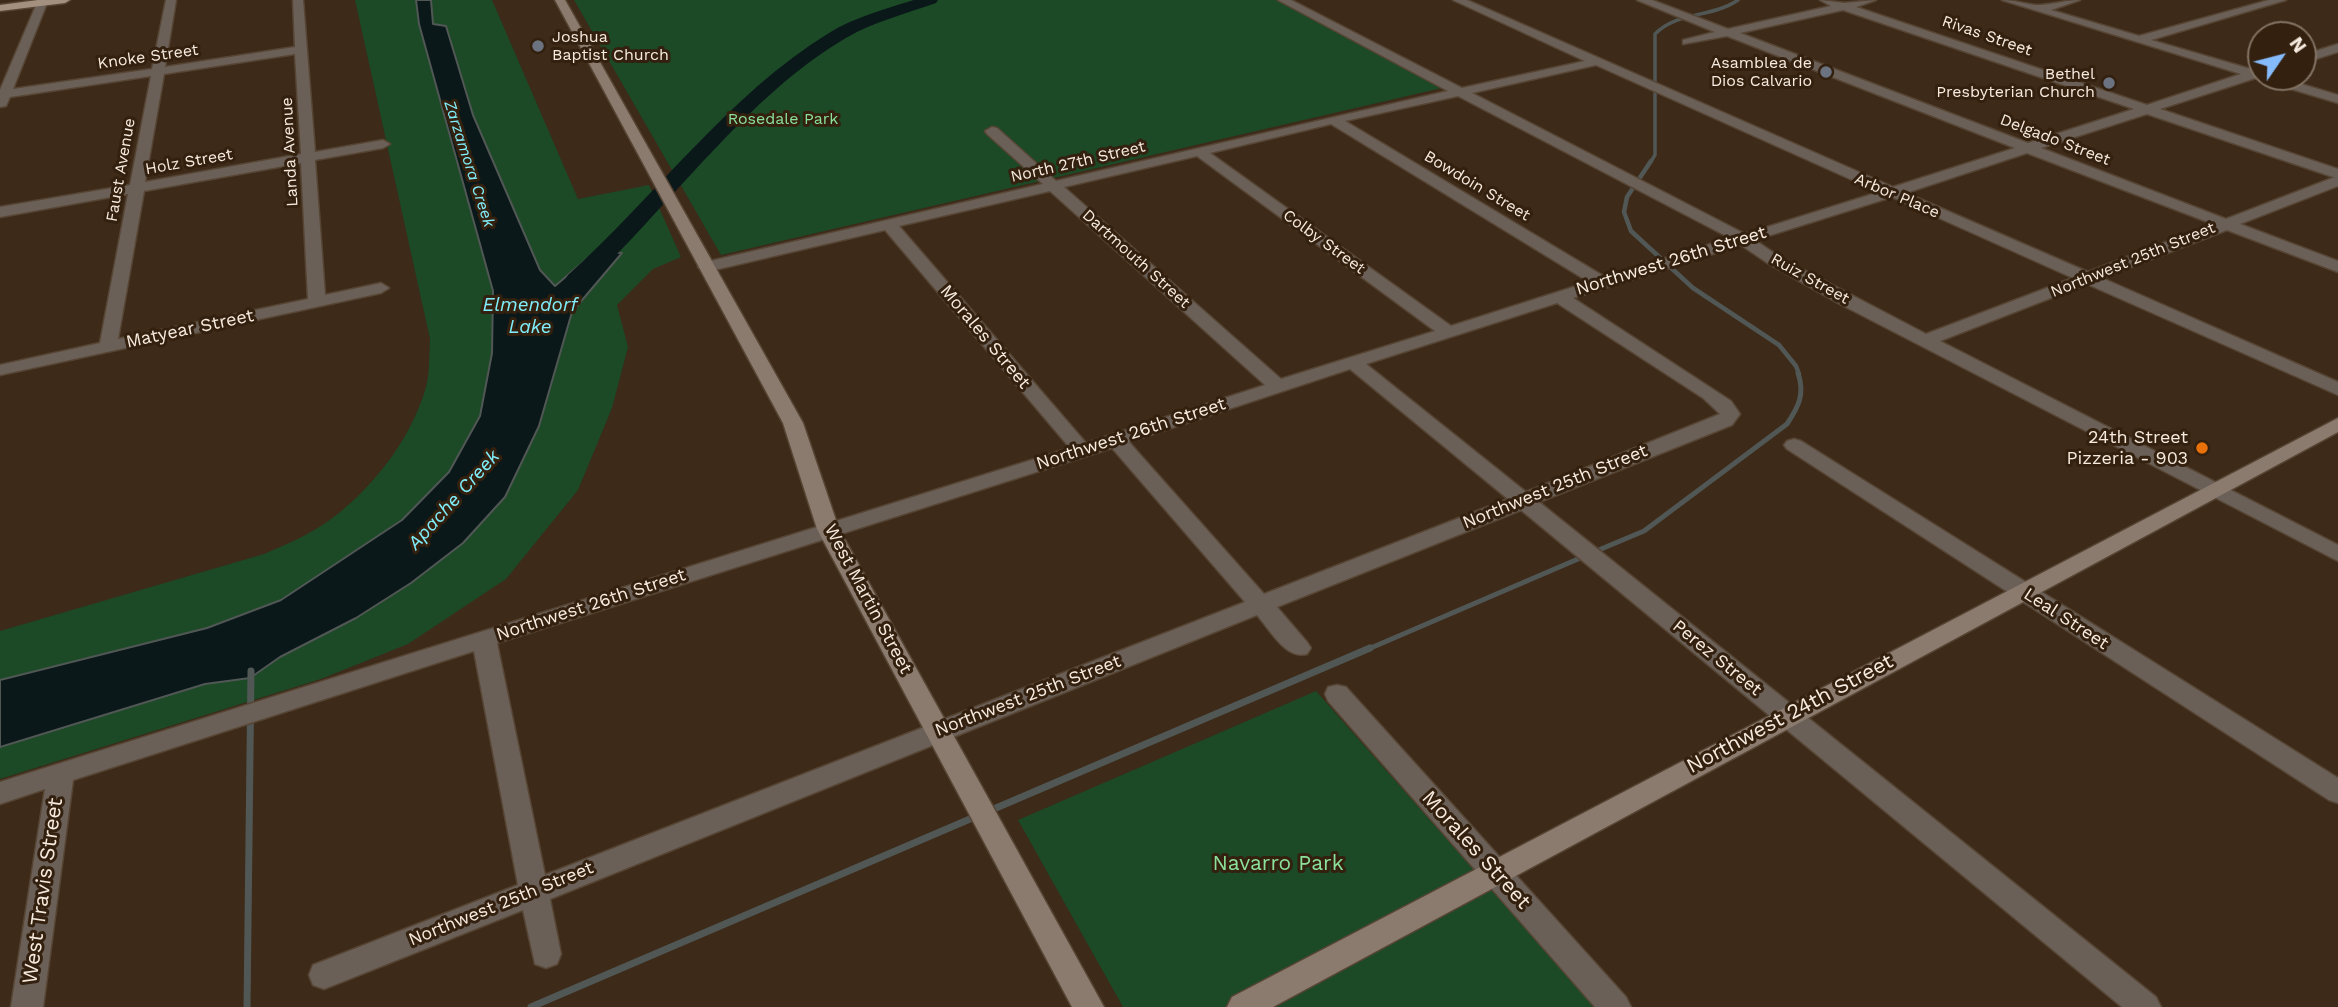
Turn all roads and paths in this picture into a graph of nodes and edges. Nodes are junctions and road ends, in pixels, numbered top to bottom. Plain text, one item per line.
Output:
1 (26, 0) edge
2 (65, 0) edge
3 (171, 0) edge
4 (298, 0) edge
5 (560, 0) edge
6 (1283, 0) edge
7 (1458, 0) edge
8 (1642, 0) edge
9 (1825, 0) edge
10 (1871, 0) edge
11 (2007, 0) edge
12 (2076, 0) edge
13 (2281, 0) edge
14 (42, 3) junction
15 (0, 6) edge
16 (1843, 6) junction
17 (2038, 10) junction
18 (1726, 33) junction
19 (2137, 40) junction
20 (1687, 42) dead end
21 (2338, 48) edge
22 (301, 50) junction
23 (2317, 55) edge
24 (1595, 62) junction
25 (2247, 71) edge
26 (157, 72) junction
27 (2247, 79) edge
28 (2312, 91) edge
29 (1458, 92) junction
30 (1, 98) edge
31 (2338, 99) edge
32 (2146, 108) junction
33 (1333, 120) junction
34 (992, 131) dead end
35 (383, 144) dead end
36 (2024, 147) junction
37 (1200, 152) junction
38 (307, 158) junction
39 (2338, 174) edge
40 (2338, 181) edge
41 (1054, 186) junction
42 (135, 189) junction
43 (1890, 193) junction
44 (0, 212) edge
45 (889, 223) junction
46 (2225, 223) junction
47 (1743, 239) junction
48 (706, 267) junction
49 (2338, 267) edge
50 (2088, 278) junction
51 (1602, 282) junction
52 (381, 288) dead end
53 (1558, 296) junction
54 (317, 301) junction
55 (1448, 332) junction
56 (1928, 340) junction
57 (108, 346) junction
58 (1353, 362) junction
59 (0, 370) edge
60 (1279, 387) junction
61 (2338, 389) edge
62 (2338, 424) edge
63 (1116, 440) junction
64 (1794, 445) dead end
65 (1082, 450) junction
66 (2214, 490) junction
67 (1522, 500) junction
68 (828, 529) junction
69 (2338, 554) edge
70 (2022, 591) junction
71 (1262, 604) junction
72 (484, 639) junction
73 (1298, 648) dead end
74 (1337, 694) dead end
75 (1788, 715) junction
76 (939, 730) junction
77 (60, 775) junction
78 (2338, 792) edge
79 (0, 793) edge
80 (1495, 871) junction
81 (533, 891) junction
82 (546, 954) dead end
83 (324, 975) dead end
84 (27, 1007) edge
85 (1088, 1007) edge
86 (1243, 1007) edge
87 (1615, 1007) edge
88 (2146, 1007) edge

1 - 15 main road
2 - 14 main road
3 - 26 street, Faust Avenue
4 - 22 street, Landa Avenue
5 - 48 street, West Martin Street
6 - 29 street, Ruiz Street
7 - 24 street, Arbor Place
8 - 18 street, Delgado Street
9 - 16 street, Rivas Street
10 - 16 street
11 - 17 street
12 - 17 street
13 - 19 street
14 - 15 main road
14 - 30 street
16 - 18 street
16 - 32 street, Rivas Street
17 - 19 street
18 - 20 street
18 - 36 street, Delgado Street
19 - 25 street
21 - 23 street
22 - 26 street, Knoke Street
22 - 38 street, Landa Avenue
24 - 29 street, North 27th Street
24 - 43 street, Arbor Place
26 - 30 street, Knoke Street
26 - 42 street, Faust Avenue
27 - 32 street, Northwest 26th Street
28 - 31 street
29 - 33 street, North 27th Street
29 - 47 street, Ruiz Street
32 - 36 street, Northwest 26th Street
32 - 39 street, Rivas Street
33 - 37 street, North 27th Street
33 - 51 street, Bowdoin Street
34 - 41 street, Dartmouth Street
35 - 38 street, Holz Street
36 - 43 street, Northwest 26th Street
36 - 46 street, Delgado Street
37 - 41 street, North 27th Street
37 - 55 street, Colby Street
38 - 42 street, Holz Street
38 - 54 street, Landa Avenue
40 - 46 street, Northwest 25th Street
41 - 45 street, North 27th Street
41 - 60 street, Dartmouth Street
42 - 44 street, Holz Street
42 - 57 street, Faust Avenue
43 - 47 street, Northwest 26th Street
43 - 50 street, Arbor Place
45 - 48 street, North 27th Street
45 - 65 street, Morales Street
46 - 49 street, Delgado Street
46 - 50 street, Northwest 25th Street
47 - 51 street, Northwest 26th Street
47 - 56 street, Ruiz Street
48 - 68 street, West Martin Street
50 - 56 street, Northwest 25th Street
50 - 61 street, Arbor Place
51 - 53 street, Northwest 26th Street
52 - 54 street, Matyear Street
53 - 55 street, Northwest 26th Street
53 - 67 street, Northwest 25th Street
54 - 57 street, Matyear Street
55 - 58 street, Northwest 26th Street
56 - 66 street, Ruiz Street
57 - 59 street, Matyear Street
58 - 60 street, Northwest 26th Street
58 - 67 street, Perez Street
60 - 63 street, Northwest 26th Street
62 - 66 street, Northwest 24th Street
63 - 65 street, Northwest 26th Street
63 - 71 street
64 - 70 street, Leal Street
65 - 68 street, Northwest 26th Street
66 - 69 street, Ruiz Street
66 - 70 street, Northwest 24th Street
67 - 71 street, Northwest 25th Street
67 - 75 street, Perez Street
68 - 72 street, Northwest 26th Street
68 - 76 street, West Martin Street
70 - 75 street, Northwest 24th Street
70 - 78 street, Leal Street
71 - 73 street
71 - 76 street, Northwest 25th Street
72 - 77 street, Northwest 26th Street
72 - 81 street
74 - 80 street, Morales Street
75 - 80 street, Northwest 24th Street
75 - 88 street, Perez Street
76 - 81 street, Northwest 25th Street
76 - 85 street, West Martin Street
77 - 79 street, Northwest 26th Street
77 - 84 street, West Travis Street
80 - 86 street, Northwest 24th Street
80 - 87 street, Morales Street
81 - 82 street
81 - 83 street, Northwest 25th Street

